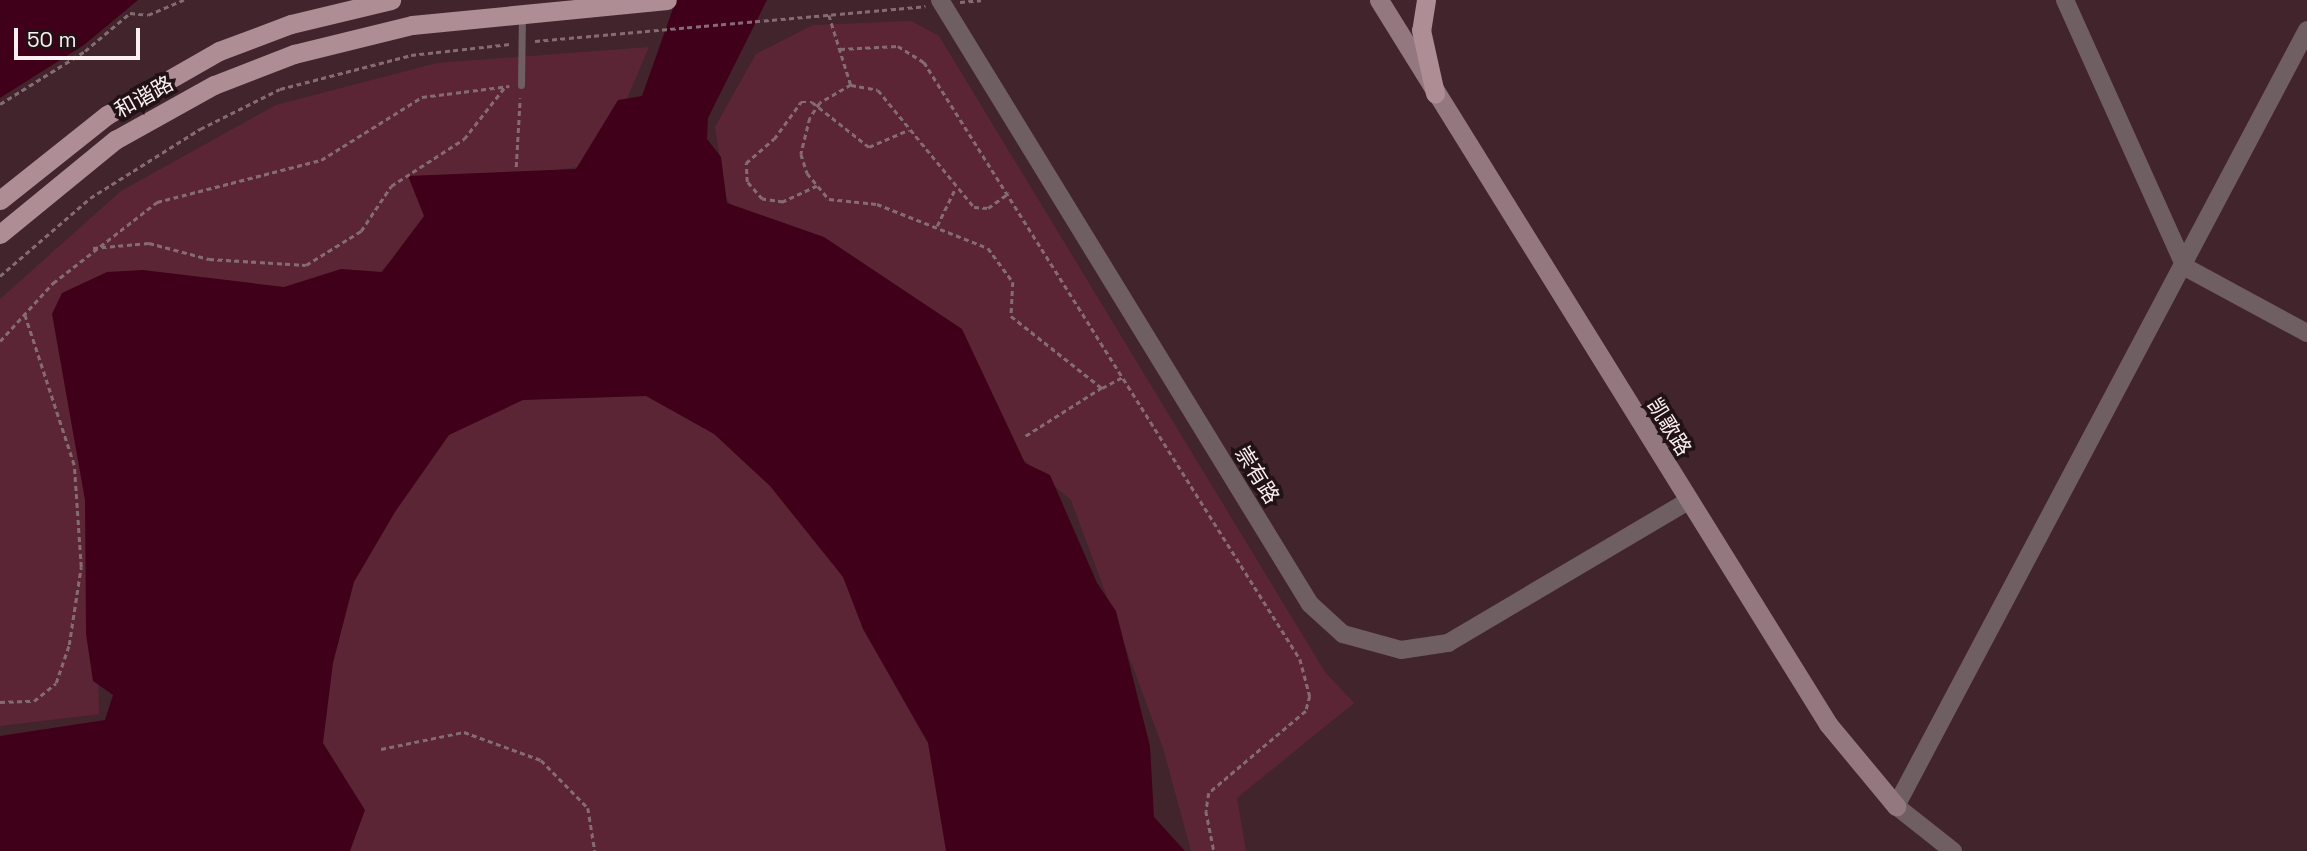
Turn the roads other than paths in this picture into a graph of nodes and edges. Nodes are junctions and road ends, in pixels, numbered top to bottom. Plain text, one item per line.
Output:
1 (391, 0) edge
2 (666, 0) edge
3 (1379, 0) edge
4 (1426, 0) edge
5 (2065, 0) edge
6 (941, 2) edge
7 (522, 13) junction
8 (2307, 30) edge
9 (521, 85) road end
10 (1435, 93) junction
11 (0, 200) edge
12 (0, 234) edge
13 (2185, 267) junction
14 (2307, 333) edge
15 (1688, 500) junction
16 (1896, 806) junction
17 (1953, 851) edge

1 - 11 main road, 和谐路
2 - 7 main road, 和谐路
3 - 10 main road, 凯歌路
4 - 10 main road
5 - 13 street
6 - 15 street, 崇有路
7 - 9 lane
7 - 12 main road, 和谐路
8 - 13 street
10 - 15 main road, 凯歌路
13 - 14 street
13 - 16 street
15 - 16 main road, 凯歌路
16 - 17 street, 凯歌路

